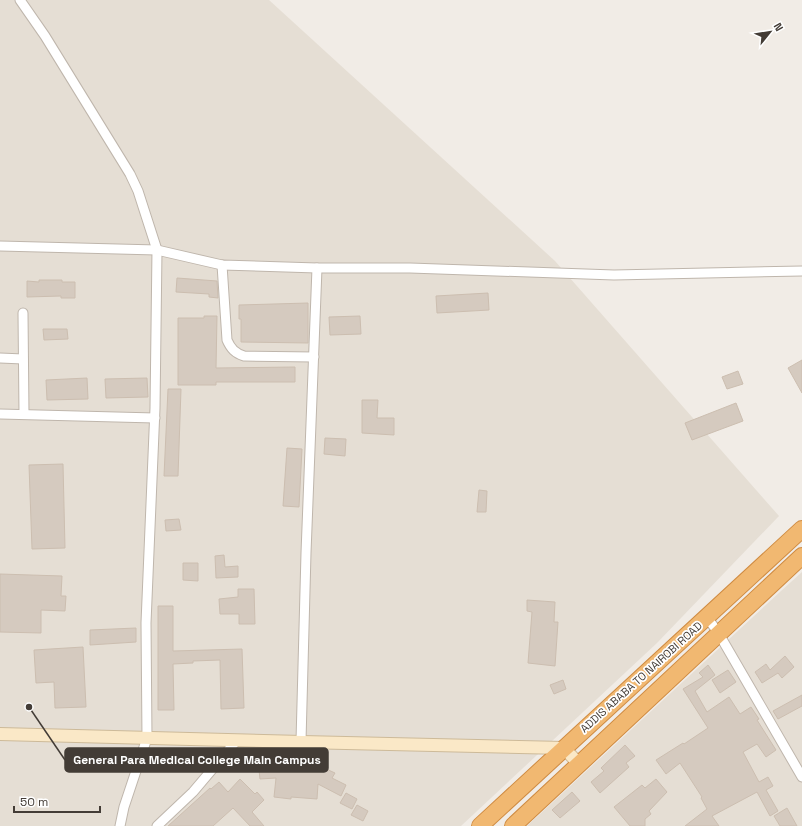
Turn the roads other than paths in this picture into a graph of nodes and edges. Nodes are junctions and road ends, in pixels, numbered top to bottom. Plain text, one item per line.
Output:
1 (20, 0) edge
2 (0, 246) edge
3 (157, 250) junction
4 (222, 265) junction
5 (317, 268) junction
6 (802, 271) edge
7 (23, 313) dead end
8 (314, 357) junction
9 (0, 358) edge
10 (23, 359) junction
11 (0, 414) edge
12 (24, 414) junction
13 (155, 418) junction
14 (802, 529) edge
15 (802, 556) edge
16 (707, 617) junction
17 (719, 634) junction
18 (0, 734) edge
19 (147, 738) junction
20 (237, 740) junction
21 (301, 741) junction
22 (564, 748) junction
23 (579, 764) junction
24 (802, 777) edge
25 (120, 826) edge
26 (156, 826) edge
27 (480, 826) edge
28 (513, 826) edge

1 - 3 street
2 - 3 street
3 - 4 street
3 - 13 street
4 - 5 street
4 - 8 street
5 - 6 street
5 - 8 street
7 - 10 street
8 - 21 street
9 - 10 street
10 - 12 street
11 - 12 street
12 - 13 street
13 - 19 street
14 - 16 highway, ADDIS ABABA TO NAIROBI ROAD
15 - 17 highway, ADDIS ABABA TO NAIROBI ROAD
16 - 17 street
16 - 22 highway, ADDIS ABABA TO NAIROBI ROAD
17 - 23 highway, ADDIS ABABA TO NAIROBI ROAD
17 - 24 street
18 - 19 main road
19 - 20 main road
19 - 25 street
20 - 21 main road
20 - 26 street
21 - 22 main road
22 - 23 main road
22 - 27 highway, ADDIS ABABA TO NAIROBI ROAD
23 - 28 highway, ADDIS ABABA TO NAIROBI ROAD

